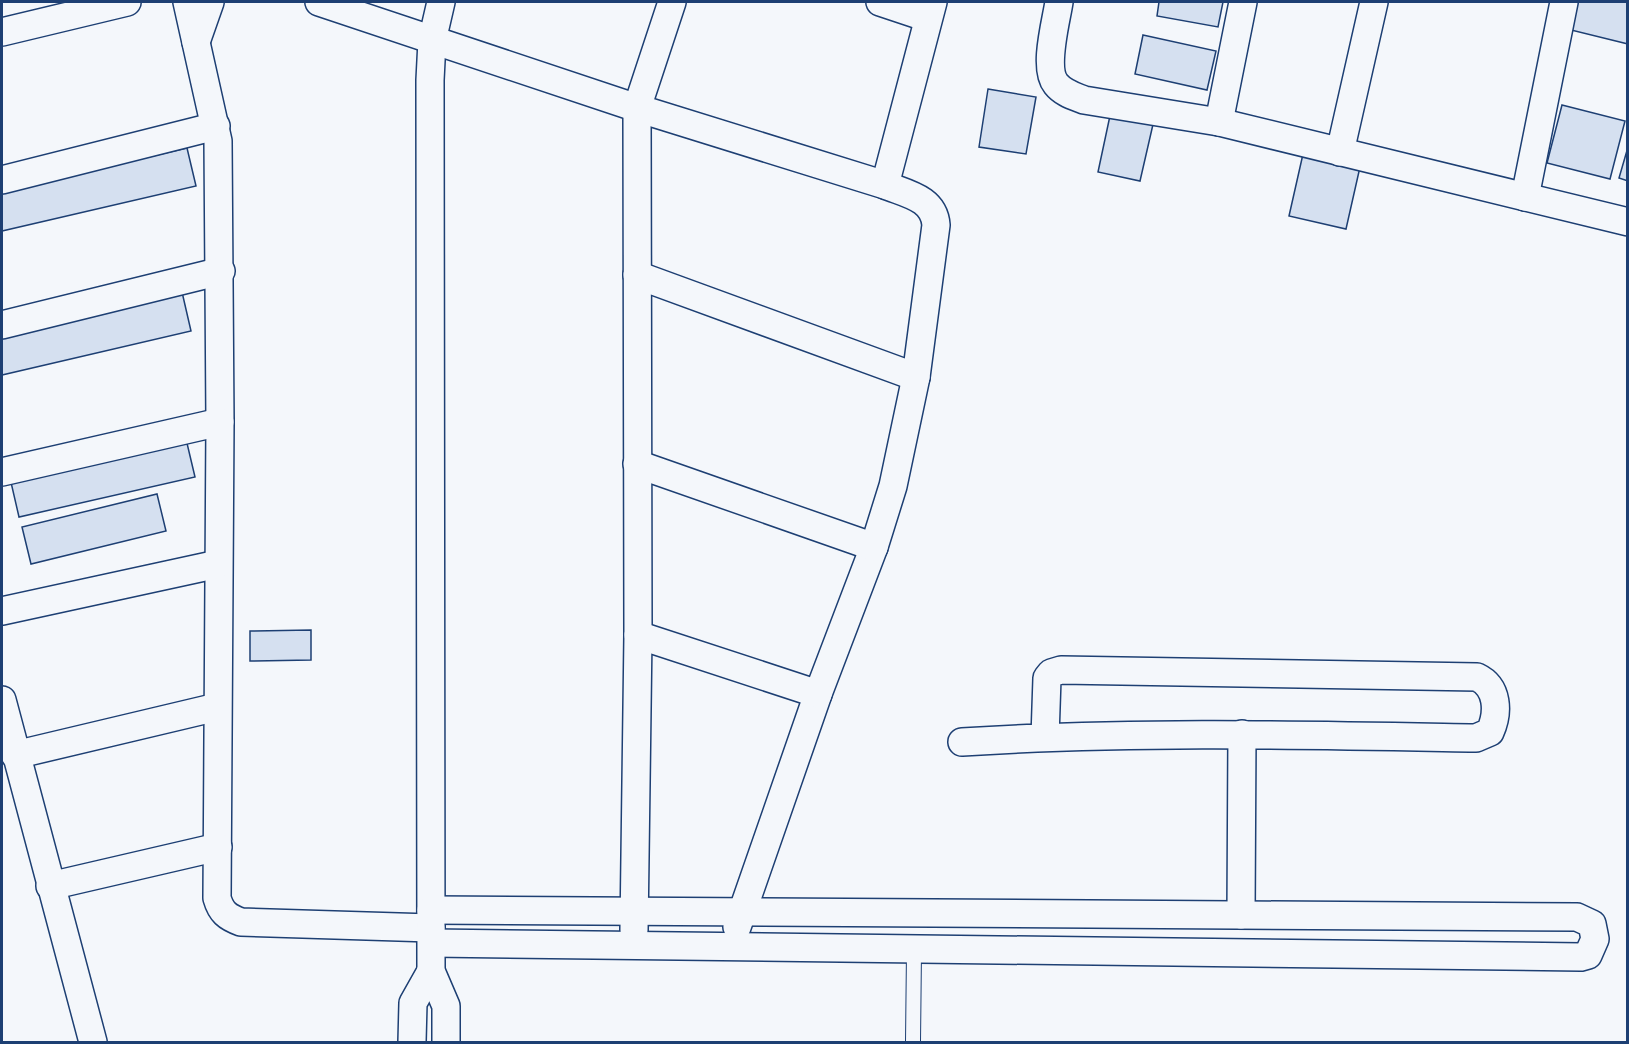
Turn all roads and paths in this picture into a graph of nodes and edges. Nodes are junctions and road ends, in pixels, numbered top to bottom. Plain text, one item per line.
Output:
1 (127, 2) edge
2 (187, 2) edge
3 (210, 2) edge
4 (319, 2) edge
5 (441, 2) edge
6 (672, 2) edge
7 (880, 2) edge
8 (1059, 2) edge
9 (1243, 2) edge
10 (1374, 2) edge
11 (1564, 2) edge
12 (931, 10) edge
13 (2, 32) edge
14 (432, 41) junction
15 (196, 42) junction
16 (637, 108) junction
17 (1219, 122) junction
18 (216, 126) junction
19 (1340, 152) junction
20 (2, 180) edge
21 (885, 185) junction
22 (1525, 197) junction
23 (1628, 222) edge
24 (220, 271) junction
25 (637, 275) junction
26 (2, 324) edge
27 (916, 377) junction
28 (220, 422) junction
29 (637, 464) junction
30 (2, 472) edge
31 (874, 547) junction
32 (218, 564) junction
33 (2, 611) edge
34 (638, 635) junction
35 (818, 694) junction
36 (2, 700) edge
37 (217, 707) junction
38 (1242, 734) junction
39 (1045, 737) junction
40 (962, 742) dead end
41 (15, 754) junction
42 (218, 848) junction
43 (50, 886) junction
44 (633, 912) junction
45 (744, 913) junction
46 (1241, 915) junction
47 (431, 927) junction
48 (635, 946) junction
49 (729, 948) junction
50 (914, 951) junction
51 (431, 971) junction
52 (93, 1042) edge
53 (412, 1042) edge
54 (446, 1042) edge
55 (913, 1042) edge

1 - 13 street
2 - 15 street
3 - 15 street
4 - 14 street
5 - 14 street
6 - 16 street
7 - 12 street
8 - 17 street
9 - 17 street
10 - 19 street
11 - 22 street
12 - 21 street
14 - 16 street
14 - 47 street
15 - 18 street
16 - 21 street
16 - 25 street
17 - 19 street
18 - 20 street
18 - 24 street
19 - 22 street
21 - 27 street
22 - 23 street
24 - 26 street
24 - 28 street
25 - 27 street
25 - 29 street
27 - 31 street
28 - 30 street
28 - 32 street
29 - 31 street
29 - 34 street
31 - 35 street
32 - 33 street
32 - 37 street
34 - 35 street
34 - 44 street
35 - 45 street
36 - 41 street
37 - 41 street
37 - 42 street
38 - 39 street
38 - 39 street
38 - 46 street
39 - 40 street
41 - 43 street
42 - 43 street
42 - 47 street
43 - 52 street
44 - 45 street
44 - 47 street
44 - 48 street
45 - 46 street
45 - 49 street
46 - 50 street
47 - 48 street
47 - 51 street
48 - 49 street
49 - 50 street
50 - 55 lane
51 - 53 street
51 - 54 street

